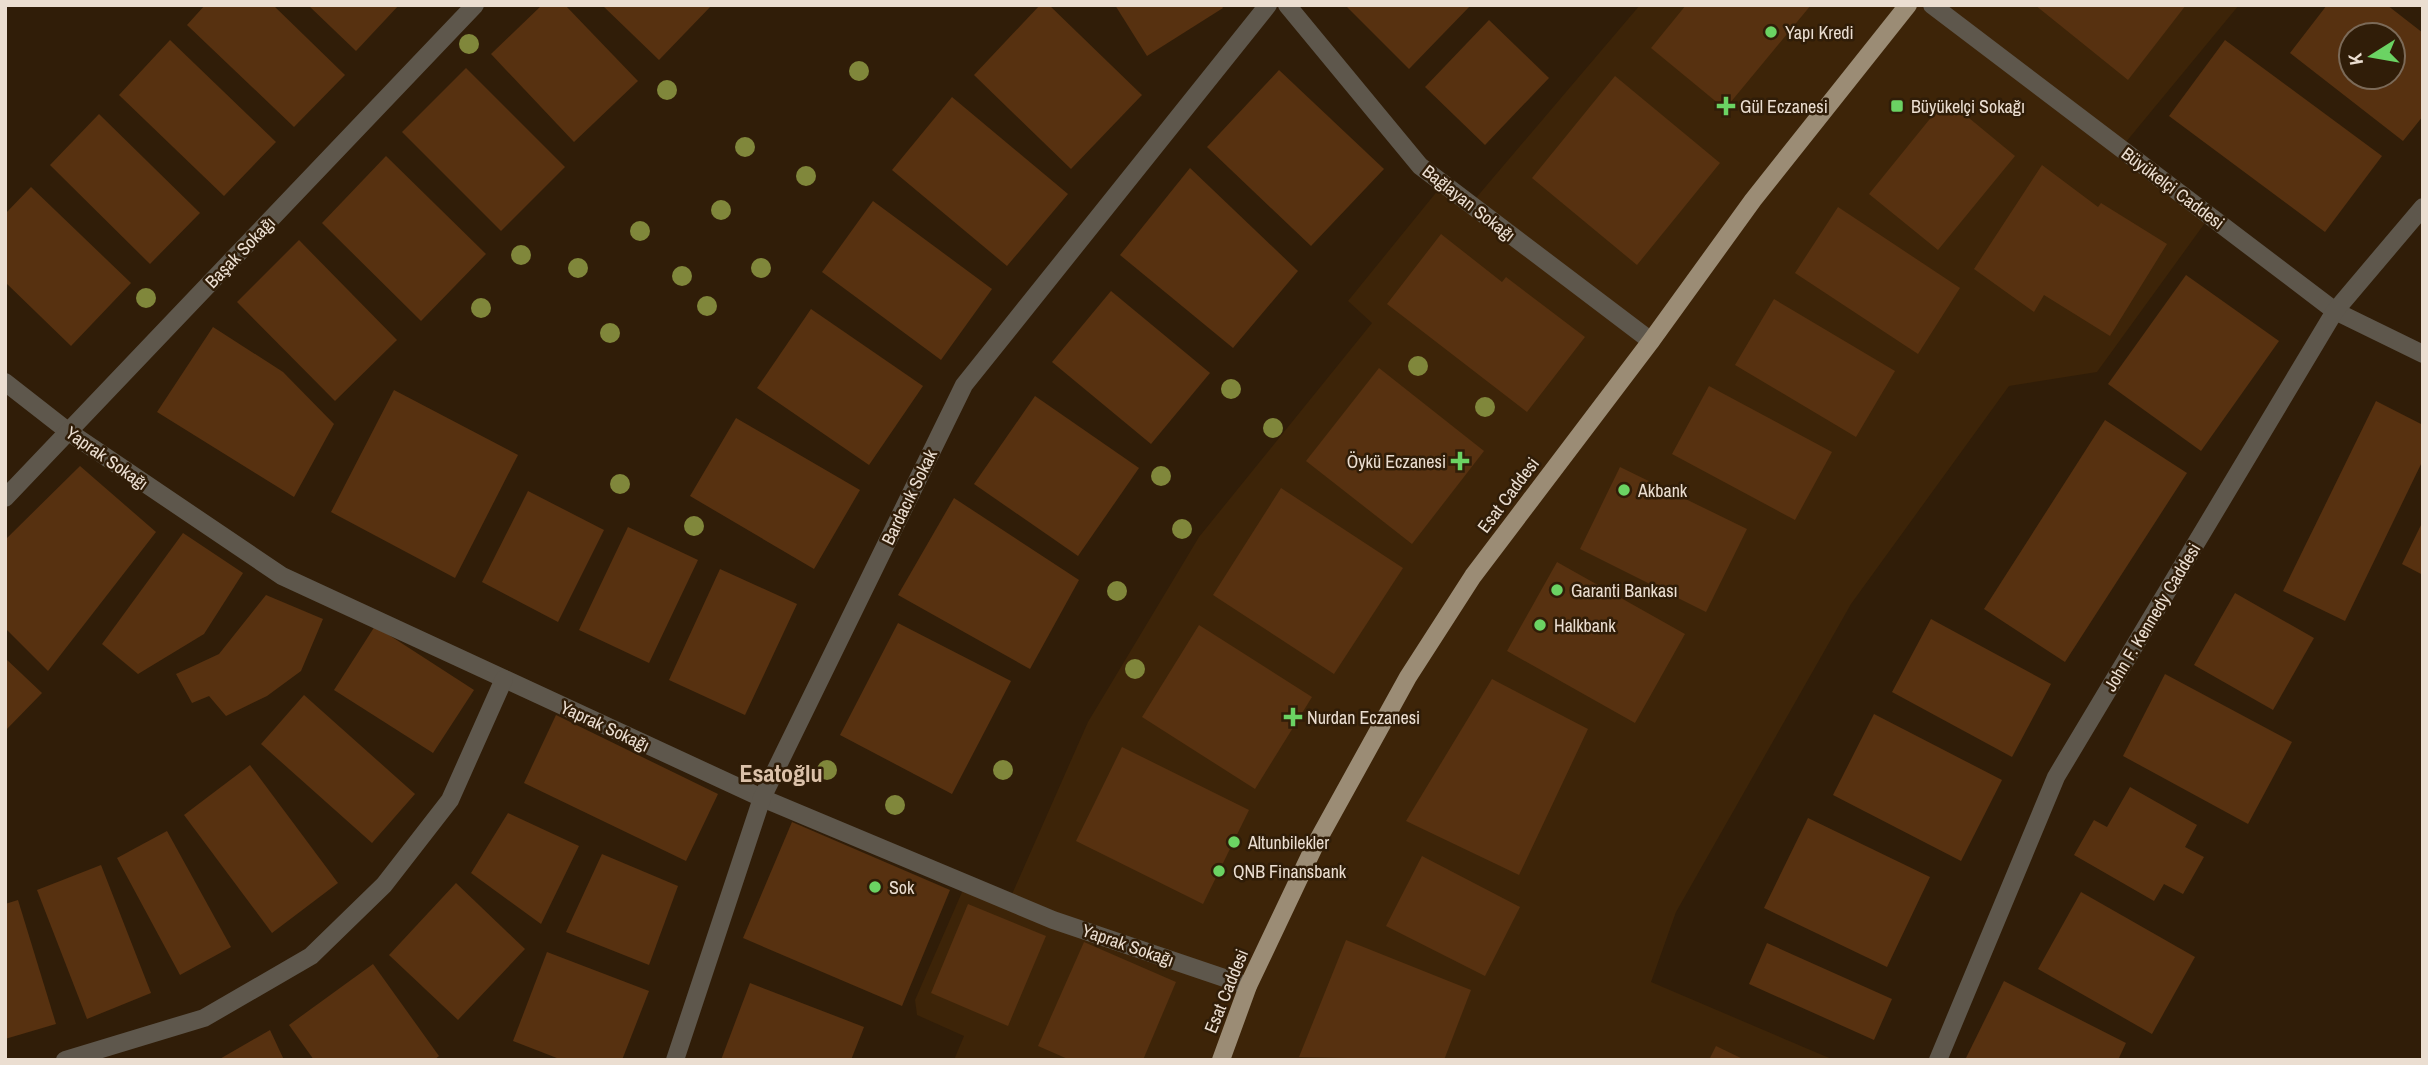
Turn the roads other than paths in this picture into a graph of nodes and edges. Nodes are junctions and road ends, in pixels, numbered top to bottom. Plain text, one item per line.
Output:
1 (475, 5) edge
2 (1268, 5) edge
3 (1287, 5) edge
4 (1909, 5) edge
5 (1933, 5) edge
6 (2423, 207) edge
7 (2335, 311) junction
8 (1651, 341) junction
9 (2423, 354) edge
10 (5, 382) edge
11 (69, 432) junction
12 (5, 498) edge
13 (504, 679) junction
14 (762, 798) junction
15 (1248, 986) junction
16 (65, 1060) edge
17 (675, 1060) edge
18 (1221, 1060) edge
19 (1938, 1060) edge

1 - 11 street, Başak Sokağı
2 - 14 street, Bardacık Sokak
3 - 8 street, Bağlayan Sokağı
4 - 8 main road, Esat Caddesi
5 - 7 street, Büyükelçi Caddesi
6 - 7 street, John F. Kennedy Caddesi
7 - 9 street, Büyükelçi Caddesi
7 - 19 street, John F. Kennedy Caddesi
8 - 15 main road, Esat Caddesi
10 - 11 street, Yaprak Sokağı
11 - 12 street, Başak Sokağı
11 - 13 street, Yaprak Sokağı
13 - 14 street, Yaprak Sokağı
13 - 16 street
14 - 15 street, Yaprak Sokağı
14 - 17 street, Bardacık Sokak
15 - 18 main road, Esat Caddesi

